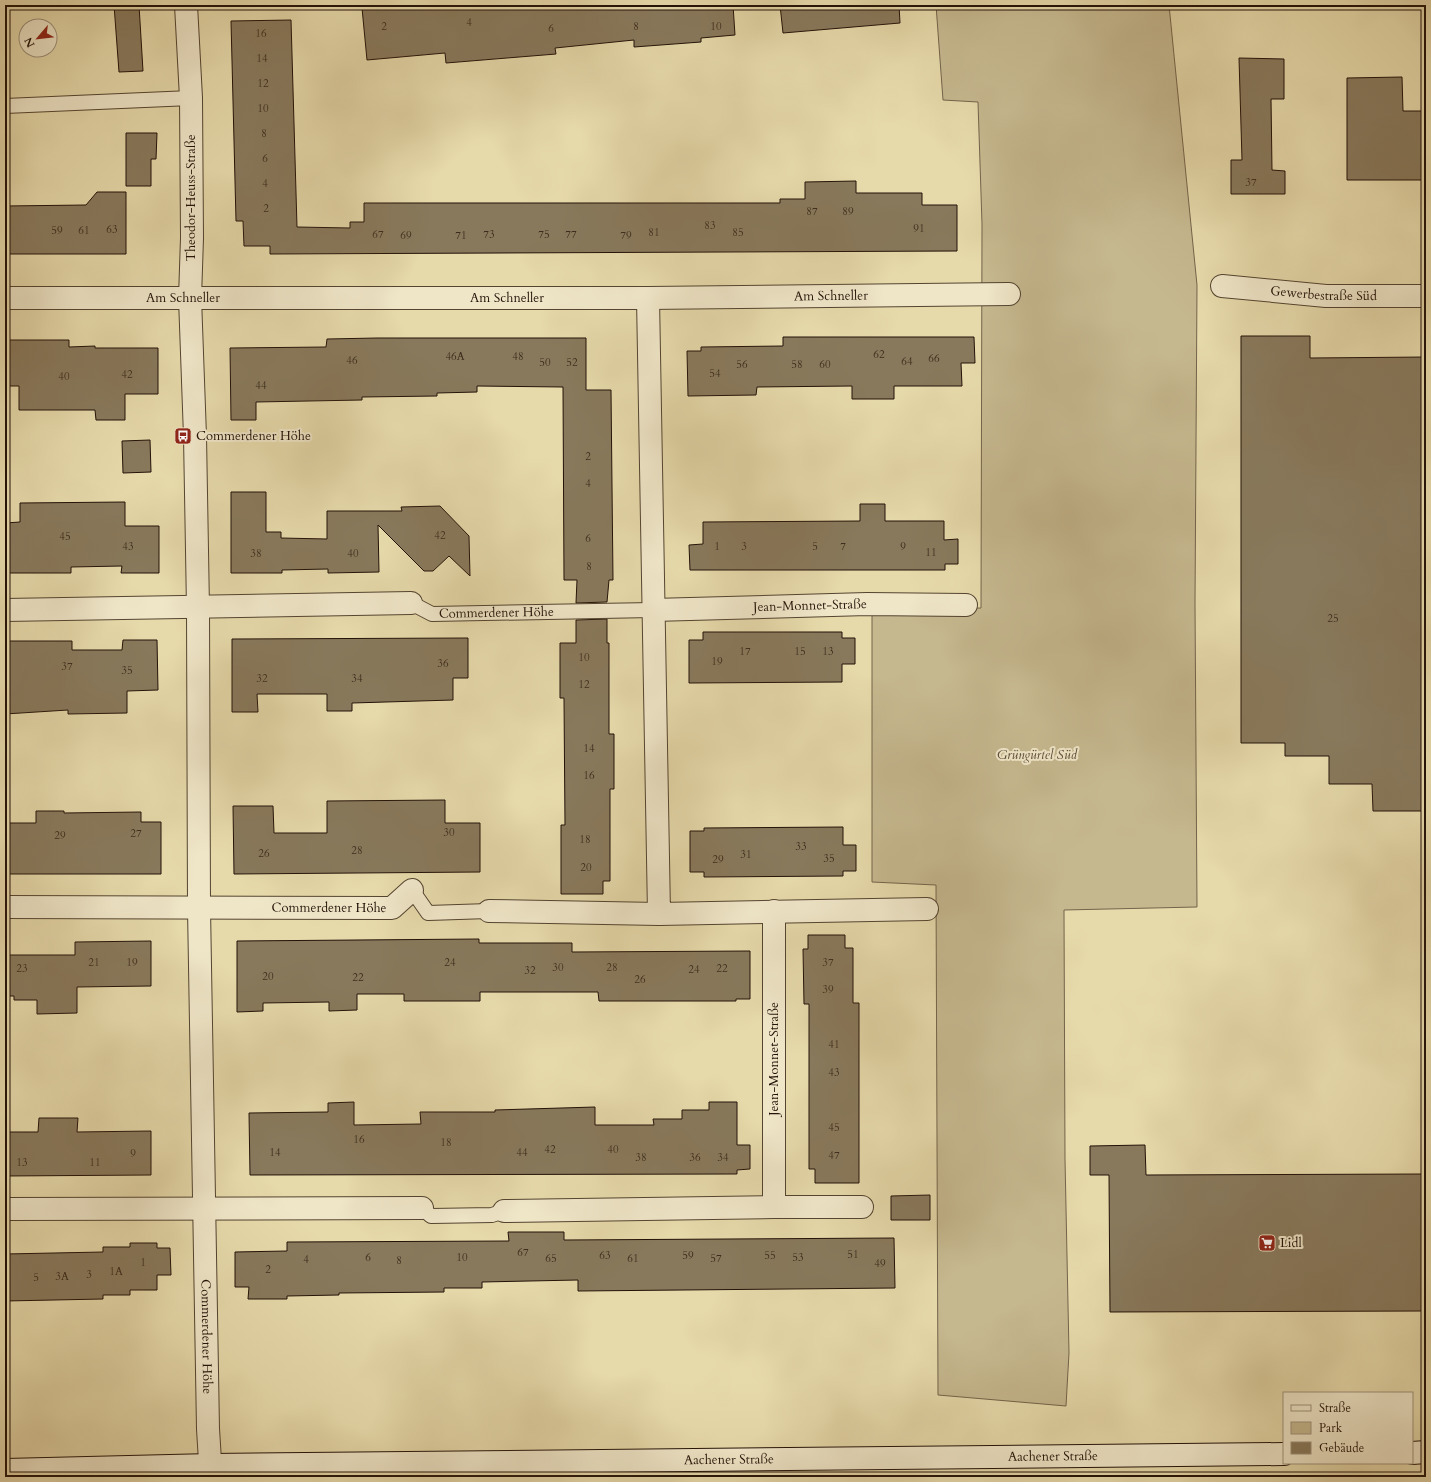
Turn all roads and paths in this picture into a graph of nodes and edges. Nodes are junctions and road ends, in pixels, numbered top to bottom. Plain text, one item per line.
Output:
1 (186, 5) edge
2 (191, 98) junction
3 (5, 106) edge
4 (1222, 286) dead end
5 (1008, 294) dead end
6 (1426, 296) edge
7 (5, 298) edge
8 (190, 298) junction
9 (648, 298) junction
10 (411, 603) joint
11 (966, 605) dead end
12 (198, 608) junction
13 (5, 610) edge
14 (653, 610) junction
15 (412, 890) joint
16 (5, 907) edge
17 (198, 908) junction
18 (927, 909) dead end
19 (489, 911) joint
20 (774, 911) junction
21 (659, 914) junction
22 (774, 1207) junction
23 (862, 1207) dead end
24 (422, 1208) joint
25 (5, 1209) edge
26 (204, 1209) junction
27 (504, 1211) joint
28 (1426, 1452) edge
29 (1413, 1453) edge
30 (1283, 1454) edge
31 (5, 1470) edge
32 (211, 1471) edge

1 - 2 street, Theodor-Heuss-Straße
2 - 3 lane
2 - 8 street, Theodor-Heuss-Straße
4 - 6 street, Gewerbestraße Süd
5 - 9 street, Am Schneller
7 - 8 street, Am Schneller
8 - 9 street, Am Schneller
8 - 12 street, Commerdener Höhe
9 - 14 street
10 - 12 street, Commerdener Höhe
10 - 14 lane, Commerdener Höhe
11 - 14 street, Jean-Monnet-Straße
12 - 13 street, Commerdener Höhe
12 - 17 street, Commerdener Höhe
14 - 21 street
15 - 17 street, Commerdener Höhe
15 - 19 lane, Commerdener Höhe
16 - 17 street, Commerdener Höhe
17 - 26 street, Commerdener Höhe
18 - 20 street
19 - 21 street
20 - 21 street
20 - 22 street, Jean-Monnet-Straße
22 - 23 street
22 - 27 street
24 - 26 street
24 - 27 lane
25 - 26 street
26 - 32 street, Commerdener Höhe
28 - 29 street
30 - 32 street, Aachener Straße
31 - 32 street, Aachener Straße

